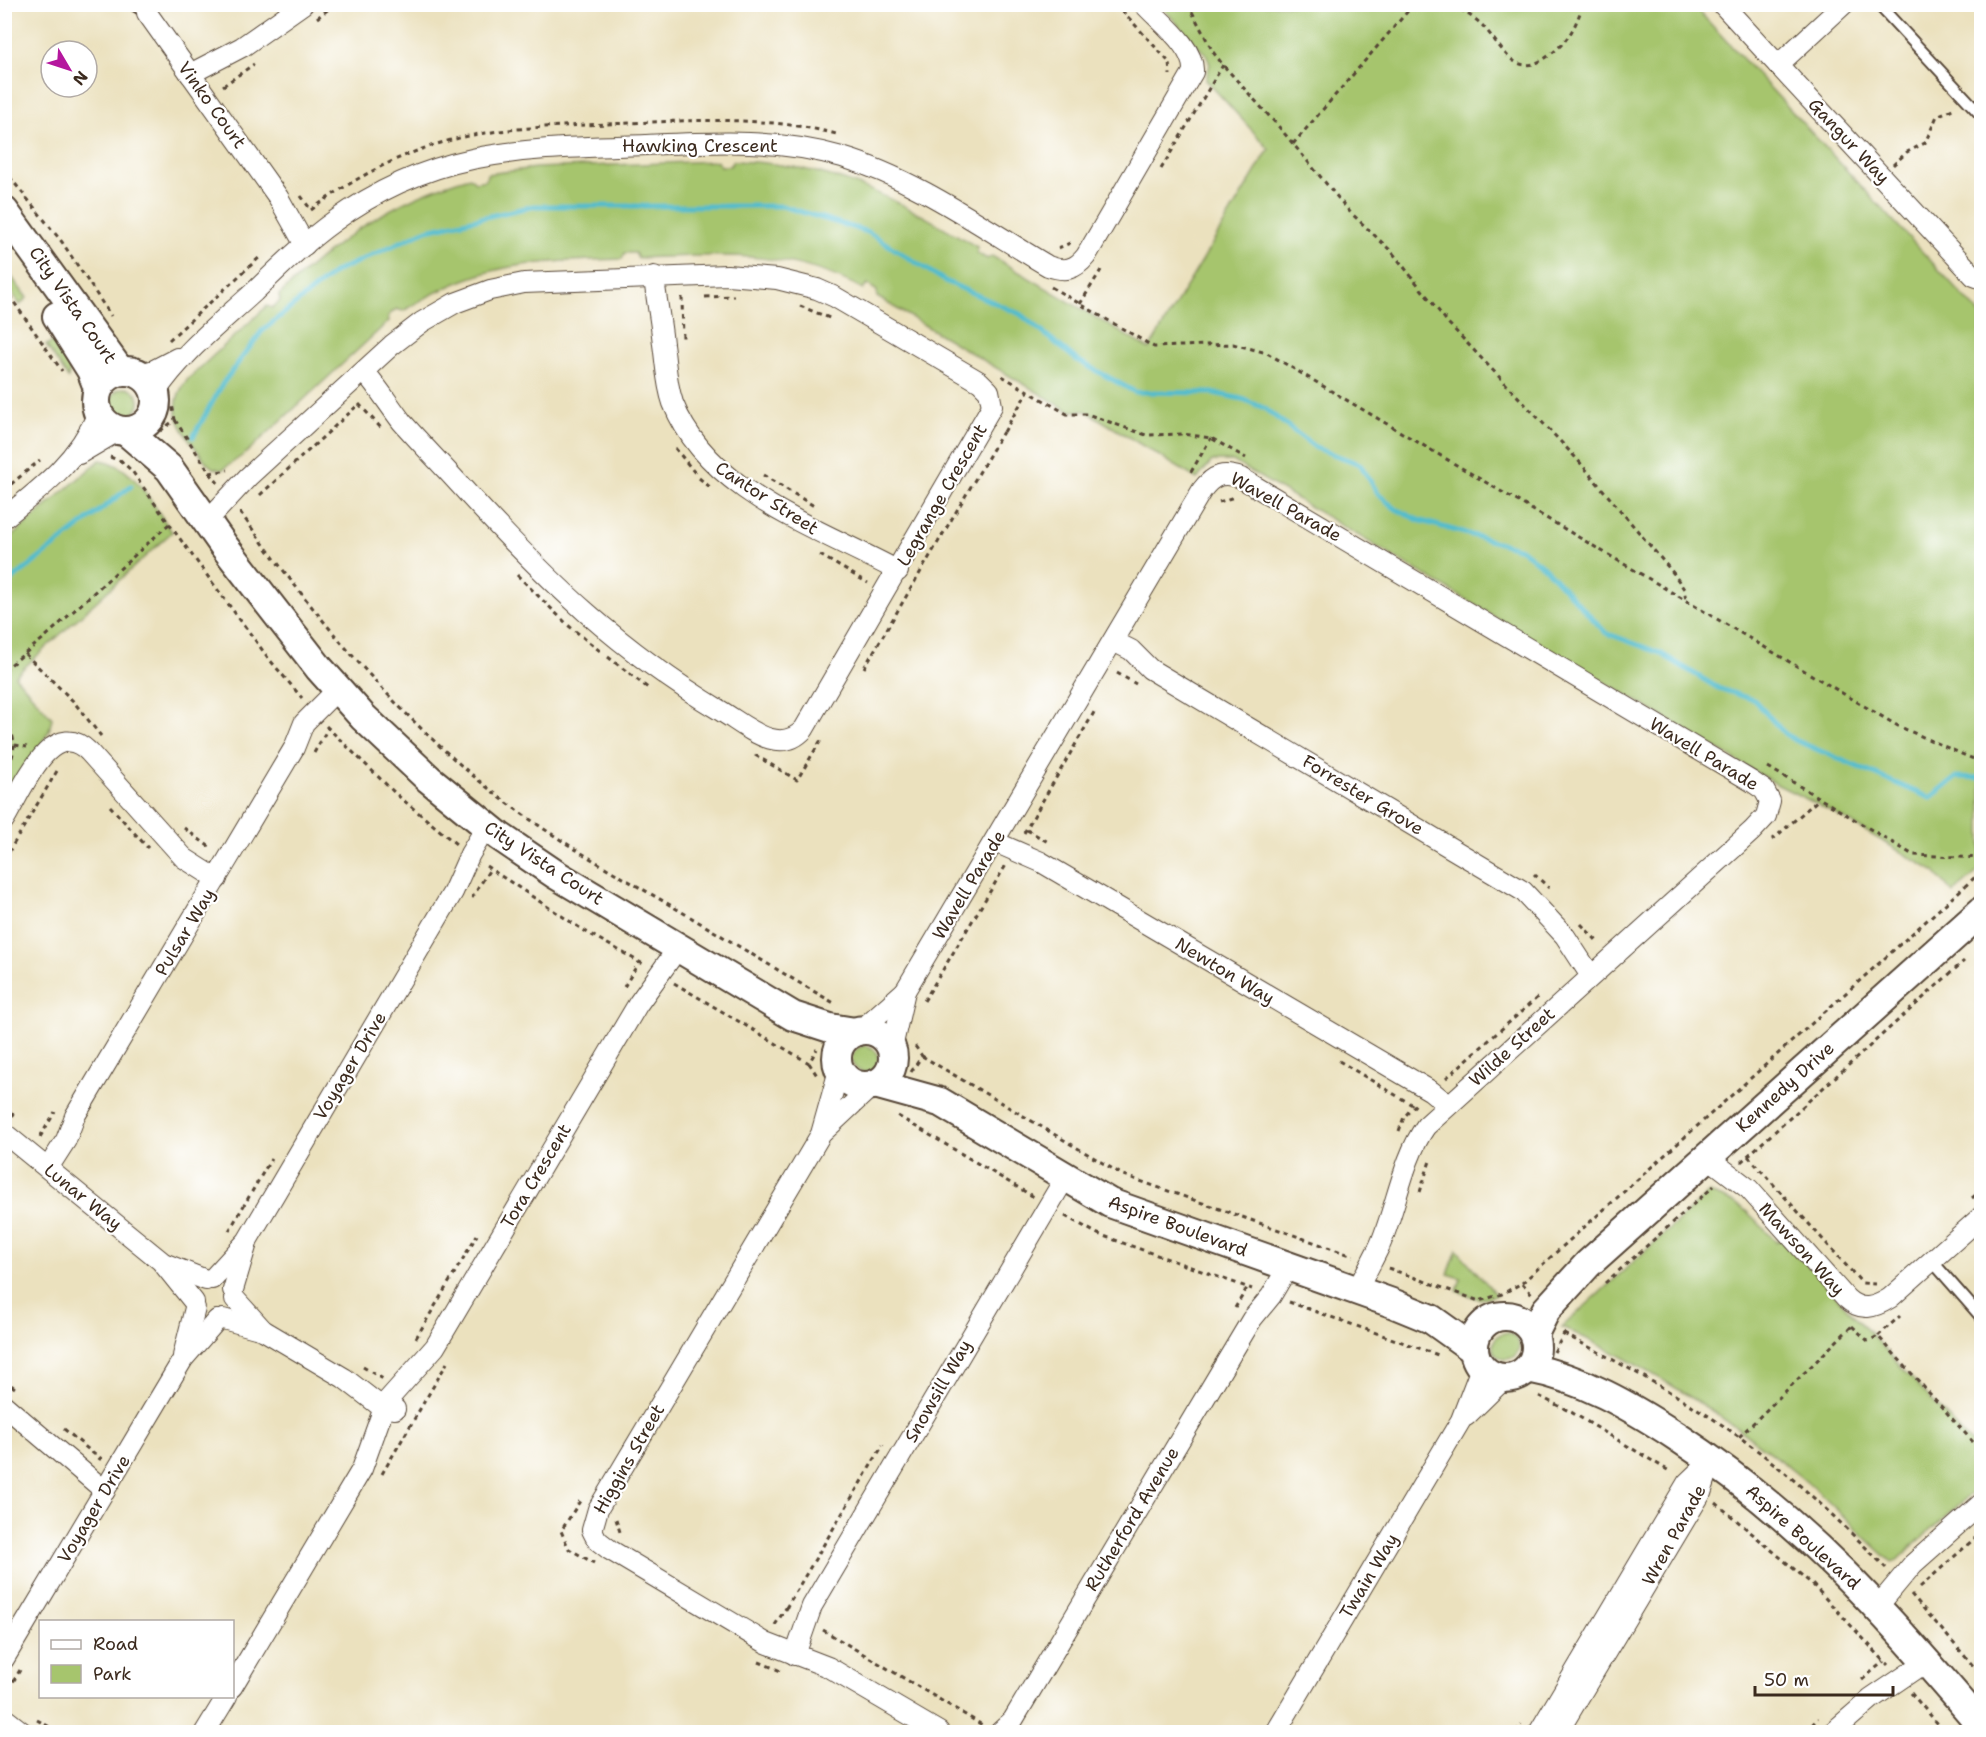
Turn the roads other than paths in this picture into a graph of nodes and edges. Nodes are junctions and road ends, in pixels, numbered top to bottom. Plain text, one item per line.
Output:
1 (303, 4) edge
2 (1144, 4) edge
3 (1722, 4) edge
4 (1844, 4) edge
5 (1878, 4) edge
6 (140, 9) edge
7 (242, 47) junction
8 (1778, 65) junction
9 (195, 81) junction
10 (1982, 116) edge
11 (278, 197) junction
12 (4, 211) edge
13 (311, 240) junction
14 (4, 241) edge
15 (661, 276) junction
16 (1982, 279) edge
17 (663, 344) junction
18 (359, 375) junction
19 (131, 404) junction
20 (402, 421) junction
21 (202, 515) junction
22 (4, 518) edge
23 (883, 577) junction
24 (1110, 646) junction
25 (341, 693) junction
26 (4, 820) edge
27 (493, 831) junction
28 (998, 836) junction
29 (220, 873) junction
30 (1695, 883) joint
31 (1977, 922) edge
32 (673, 944) junction
33 (1596, 971) junction
34 (906, 991) junction
35 (793, 1016) junction
36 (858, 1031) junction
37 (892, 1051) junction
38 (832, 1072) junction
39 (874, 1085) junction
40 (939, 1102) junction
41 (1442, 1111) junction
42 (4, 1133) edge
43 (821, 1134) junction
44 (1728, 1159) junction
45 (42, 1164) junction
46 (1065, 1178) junction
47 (1982, 1216) edge
48 (247, 1240) junction
49 (161, 1261) junction
50 (1932, 1261) junction
51 (1279, 1264) junction
52 (209, 1280) junction
53 (1363, 1293) junction
54 (234, 1294) junction
55 (194, 1305) junction
56 (1498, 1318) junction
57 (1982, 1318) edge
58 (1431, 1319) junction
59 (220, 1320) junction
60 (263, 1330) junction
61 (1523, 1342) junction
62 (183, 1359) junction
63 (4, 1405) edge
64 (390, 1405) junction
65 (1712, 1460) junction
66 (108, 1485) junction
67 (1694, 1488) junction
68 (1982, 1503) edge
69 (1873, 1600) junction
70 (806, 1614) junction
71 (776, 1648) junction
72 (1923, 1656) junction
73 (4, 1659) edge
74 (791, 1664) junction
75 (234, 1684) edge
76 (226, 1698) edge
77 (4, 1718) edge
78 (1982, 1726) edge
79 (4, 1727) edge
80 (1002, 1728) edge
81 (20, 1732) edge
82 (205, 1732) edge
83 (939, 1732) edge
84 (1276, 1732) edge
85 (1539, 1732) edge
86 (1558, 1732) edge
87 (1833, 1732) edge

1 - 7 street
2 - 13 street, Hawking Crescent
3 - 8 street, Gangur Way
4 - 8 street
5 - 10 lane
6 - 9 street, Vinko Court
7 - 9 street
7 - 9 street
8 - 16 street, Gangur Way
9 - 11 street, Vinko Court
11 - 13 street, Vinko Court
11 - 13 street, Vinko Court
12 - 19 street, City Vista Court
13 - 19 street, Hawking Crescent
14 - 19 street, City Vista Court
15 - 17 street, Cantor Street
15 - 17 street, Cantor Street
15 - 18 street, Legrange Crescent
15 - 23 street, Legrange Crescent
17 - 23 street, Cantor Street
18 - 20 street, Legrange Crescent
18 - 20 street, Legrange Crescent
18 - 21 street, Legrange Crescent
19 - 21 street, City Vista Court
19 - 22 street, Hawking Crescent
20 - 23 street, Legrange Crescent
21 - 25 street, City Vista Court
24 - 28 street, Wavell Parade
24 - 30 street, Wavell Parade
24 - 33 street, Forrester Grove
25 - 27 street, City Vista Court
25 - 29 street, Pulsar Way
26 - 29 street
27 - 32 street, City Vista Court
27 - 48 street, Voyager Drive
28 - 34 street, Wavell Parade
28 - 41 street, Newton Way
29 - 45 street, Pulsar Way
30 - 33 street, Wilde Street
31 - 44 street, Kennedy Drive
32 - 35 street, City Vista Court
32 - 64 street, Tora Crescent
33 - 41 street, Wilde Street
34 - 36 street, Wavell Parade
34 - 37 street, Wavell Parade
35 - 36 street
35 - 38 street
36 - 37 street
36 - 38 street
37 - 39 street
37 - 40 street, Aspire Boulevard
38 - 39 street
38 - 43 street, Higgins Street
39 - 40 street, Aspire Boulevard
39 - 43 street, Higgins Street
40 - 46 street, Aspire Boulevard
41 - 53 street, Wilde Street
42 - 45 street, Lunar Way
43 - 71 street, Higgins Street
44 - 50 street, Mawson Way
44 - 61 street, Kennedy Drive
45 - 49 street, Lunar Way
46 - 51 street, Aspire Boulevard
46 - 70 street, Snowsill Way
47 - 50 street
48 - 52 street, Voyager Drive
48 - 54 street, Voyager Drive
49 - 52 street, Lunar Way
49 - 55 street, Lunar Way
50 - 57 lane
51 - 53 street, Aspire Boulevard
51 - 80 street, Rutherford Avenue
52 - 54 street
52 - 55 street
53 - 58 street, Aspire Boulevard
54 - 59 street
54 - 60 street
55 - 59 street
55 - 62 street, Voyager Drive
56 - 58 street, Aspire Boulevard
56 - 61 street, Kennedy Drive
56 - 61 street
58 - 61 street, Aspire Boulevard
59 - 60 street
59 - 62 street, Voyager Drive
60 - 64 street
61 - 65 street, Aspire Boulevard
61 - 84 street, Twain Way
62 - 66 street, Voyager Drive
63 - 66 street
64 - 75 street, Tora Crescent
65 - 67 street, Wren Parade
65 - 69 street, Aspire Boulevard
66 - 73 street, Voyager Drive
67 - 85 street, Wren Parade
67 - 86 street, Wren Parade
68 - 69 street
69 - 72 street, Aspire Boulevard
70 - 71 street, Snowsill Way
70 - 74 street, Snowsill Way
71 - 74 street, Higgins Street
72 - 78 street, Aspire Boulevard
72 - 87 street
74 - 83 street, Higgins Street
76 - 82 street
77 - 81 street
79 - 81 street

